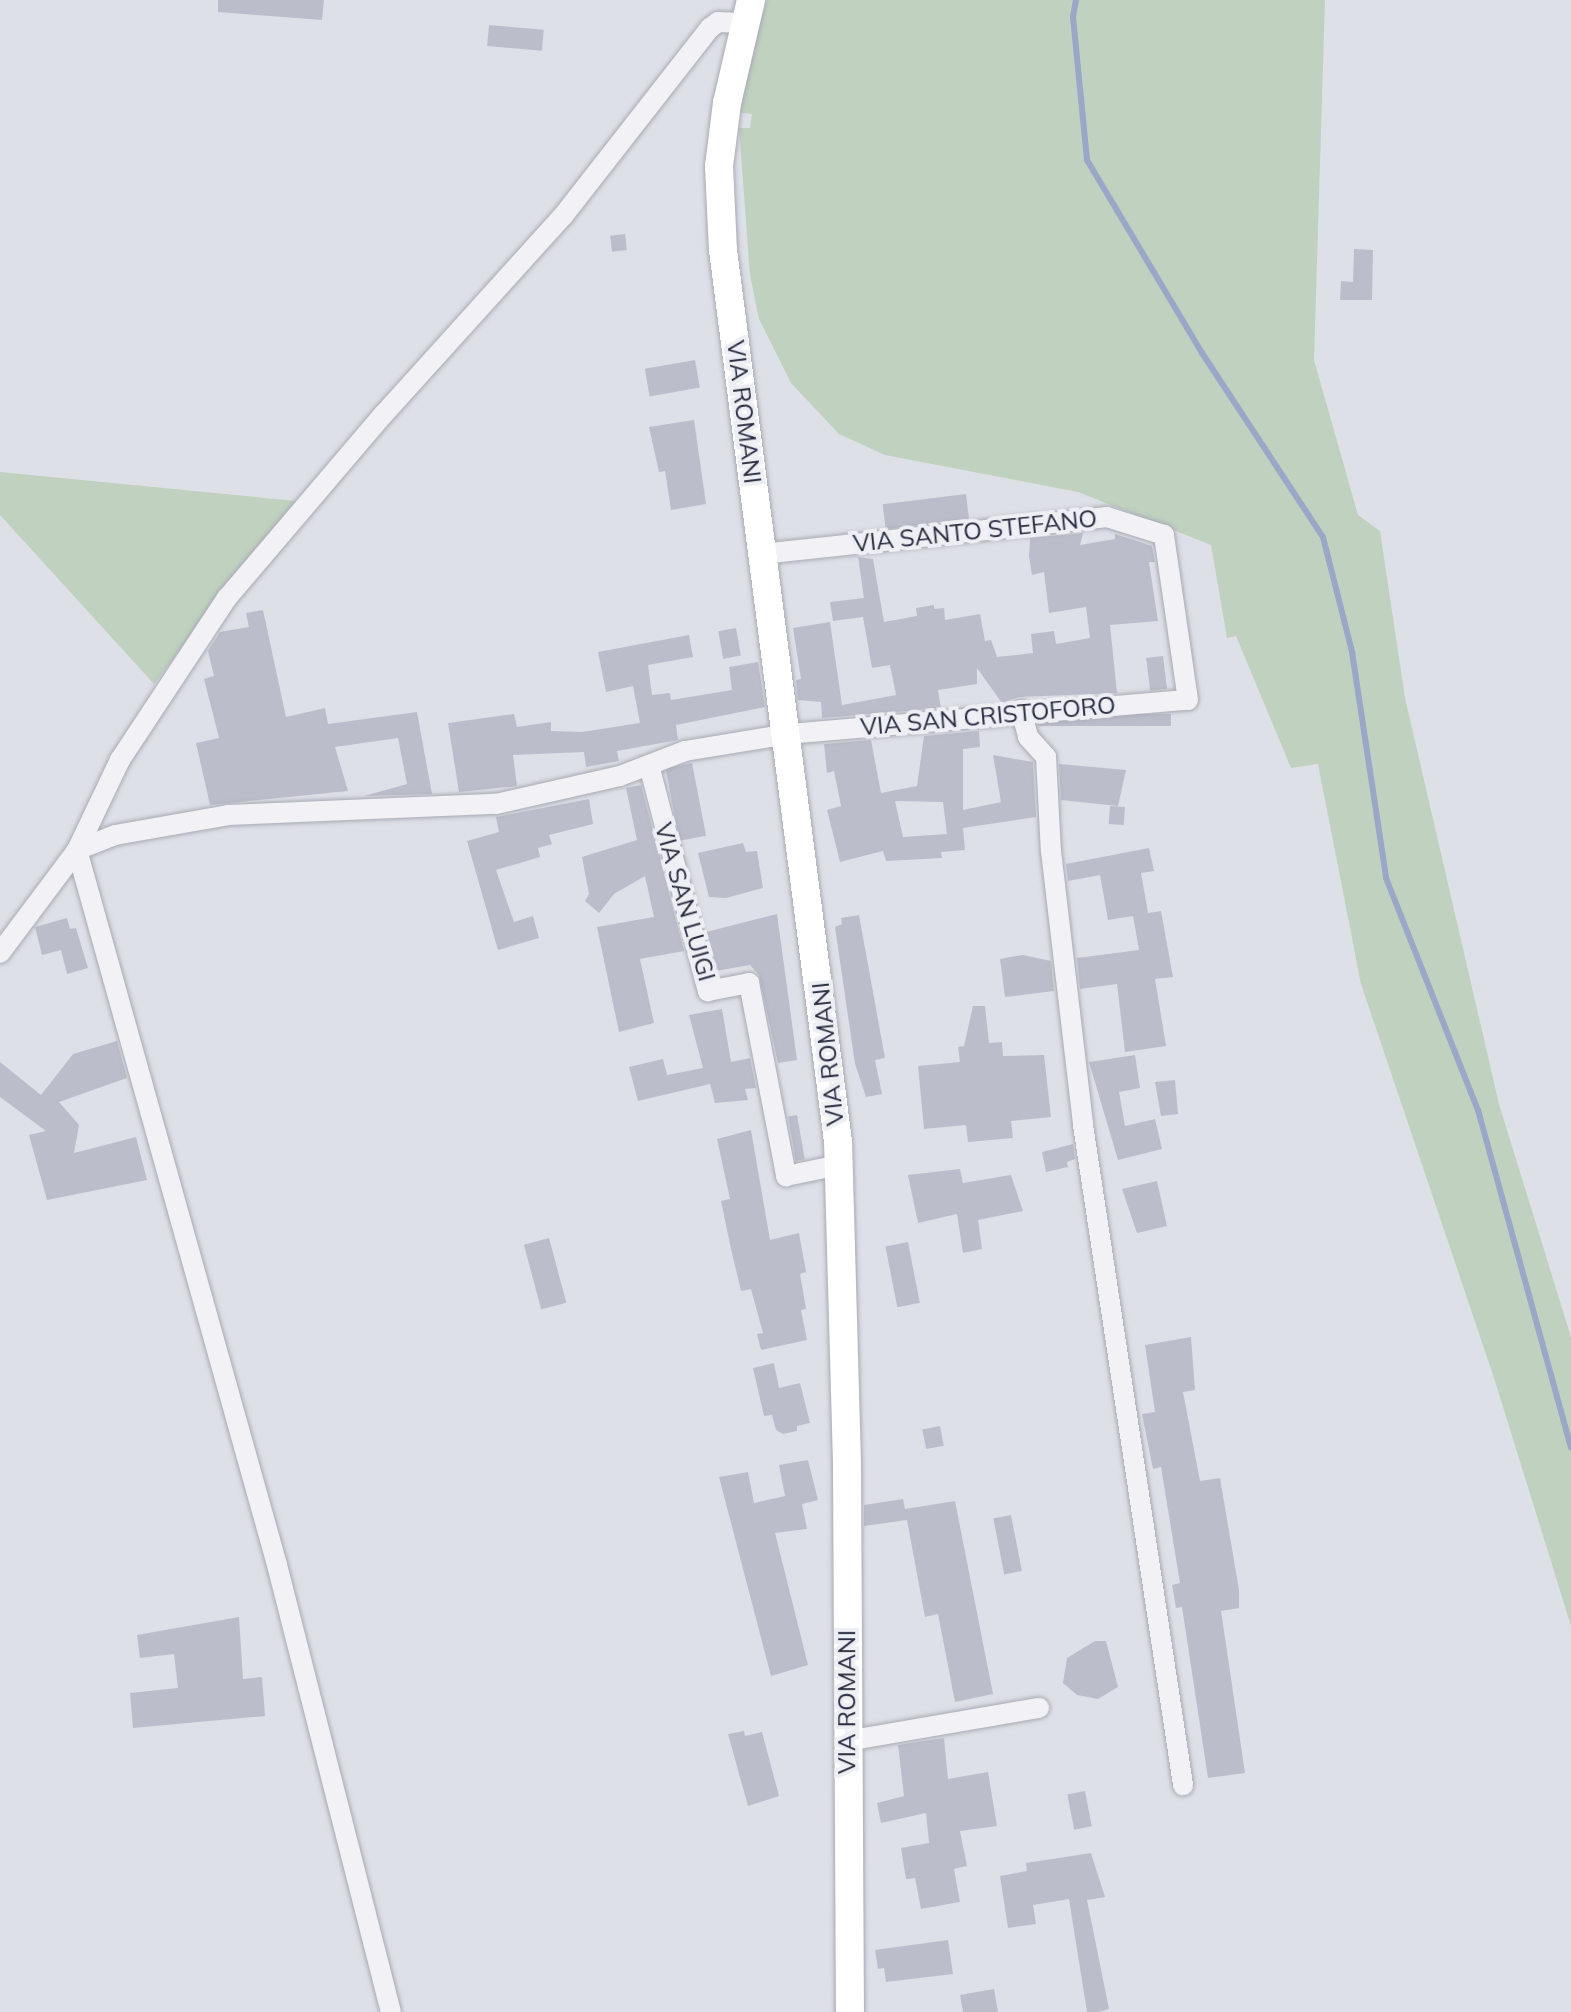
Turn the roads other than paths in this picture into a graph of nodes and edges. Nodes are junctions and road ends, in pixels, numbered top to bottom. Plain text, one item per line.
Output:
1 (748, 12) edge
2 (762, 554) junction
3 (1188, 700) joint
4 (1021, 710) junction
5 (788, 734) junction
6 (649, 765) junction
7 (77, 850) junction
8 (0, 953) edge
9 (839, 1165) junction
10 (1039, 1708) dead end
11 (847, 1741) junction
12 (1183, 1785) dead end
13 (391, 2012) edge
14 (850, 2012) edge

1 - 2 street, VIA ROMANI
1 - 7 street
2 - 3 street, VIA SANTO STEFANO
2 - 5 street, VIA ROMANI
3 - 4 street, VIA SAN CRISTOFORO
4 - 5 street, VIA SAN CRISTOFORO
4 - 12 street
5 - 6 street, VIA SAN CRISTOFORO
5 - 9 street, VIA ROMANI
6 - 7 street, VIA SAN CRISTOFORO
6 - 9 street, VIA SAN LUIGI
7 - 8 street
7 - 13 street
9 - 11 street, VIA ROMANI
10 - 11 street
11 - 14 street, VIA ROMANI

